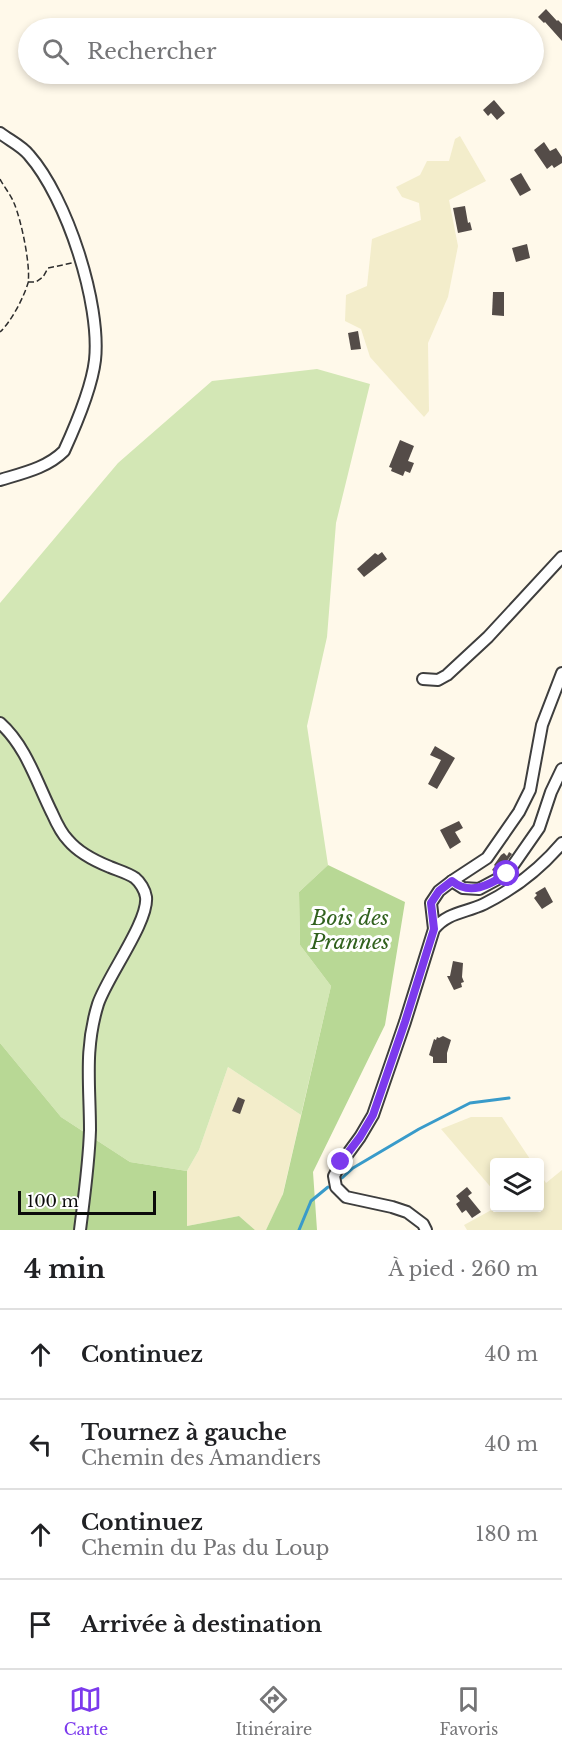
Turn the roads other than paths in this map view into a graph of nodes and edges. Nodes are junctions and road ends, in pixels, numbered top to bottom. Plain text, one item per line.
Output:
1 (0, 133) edge
2 (0, 480) edge
3 (562, 557) edge
4 (562, 673) edge
5 (423, 679) dead end
6 (0, 723) edge
7 (562, 769) edge
8 (562, 843) edge
9 (452, 881) junction
10 (434, 929) junction
11 (80, 1230) edge
12 (426, 1230) edge

1 - 2 street
3 - 5 street
4 - 9 street
6 - 11 street
7 - 9 street
8 - 10 street
9 - 10 street
10 - 12 street

